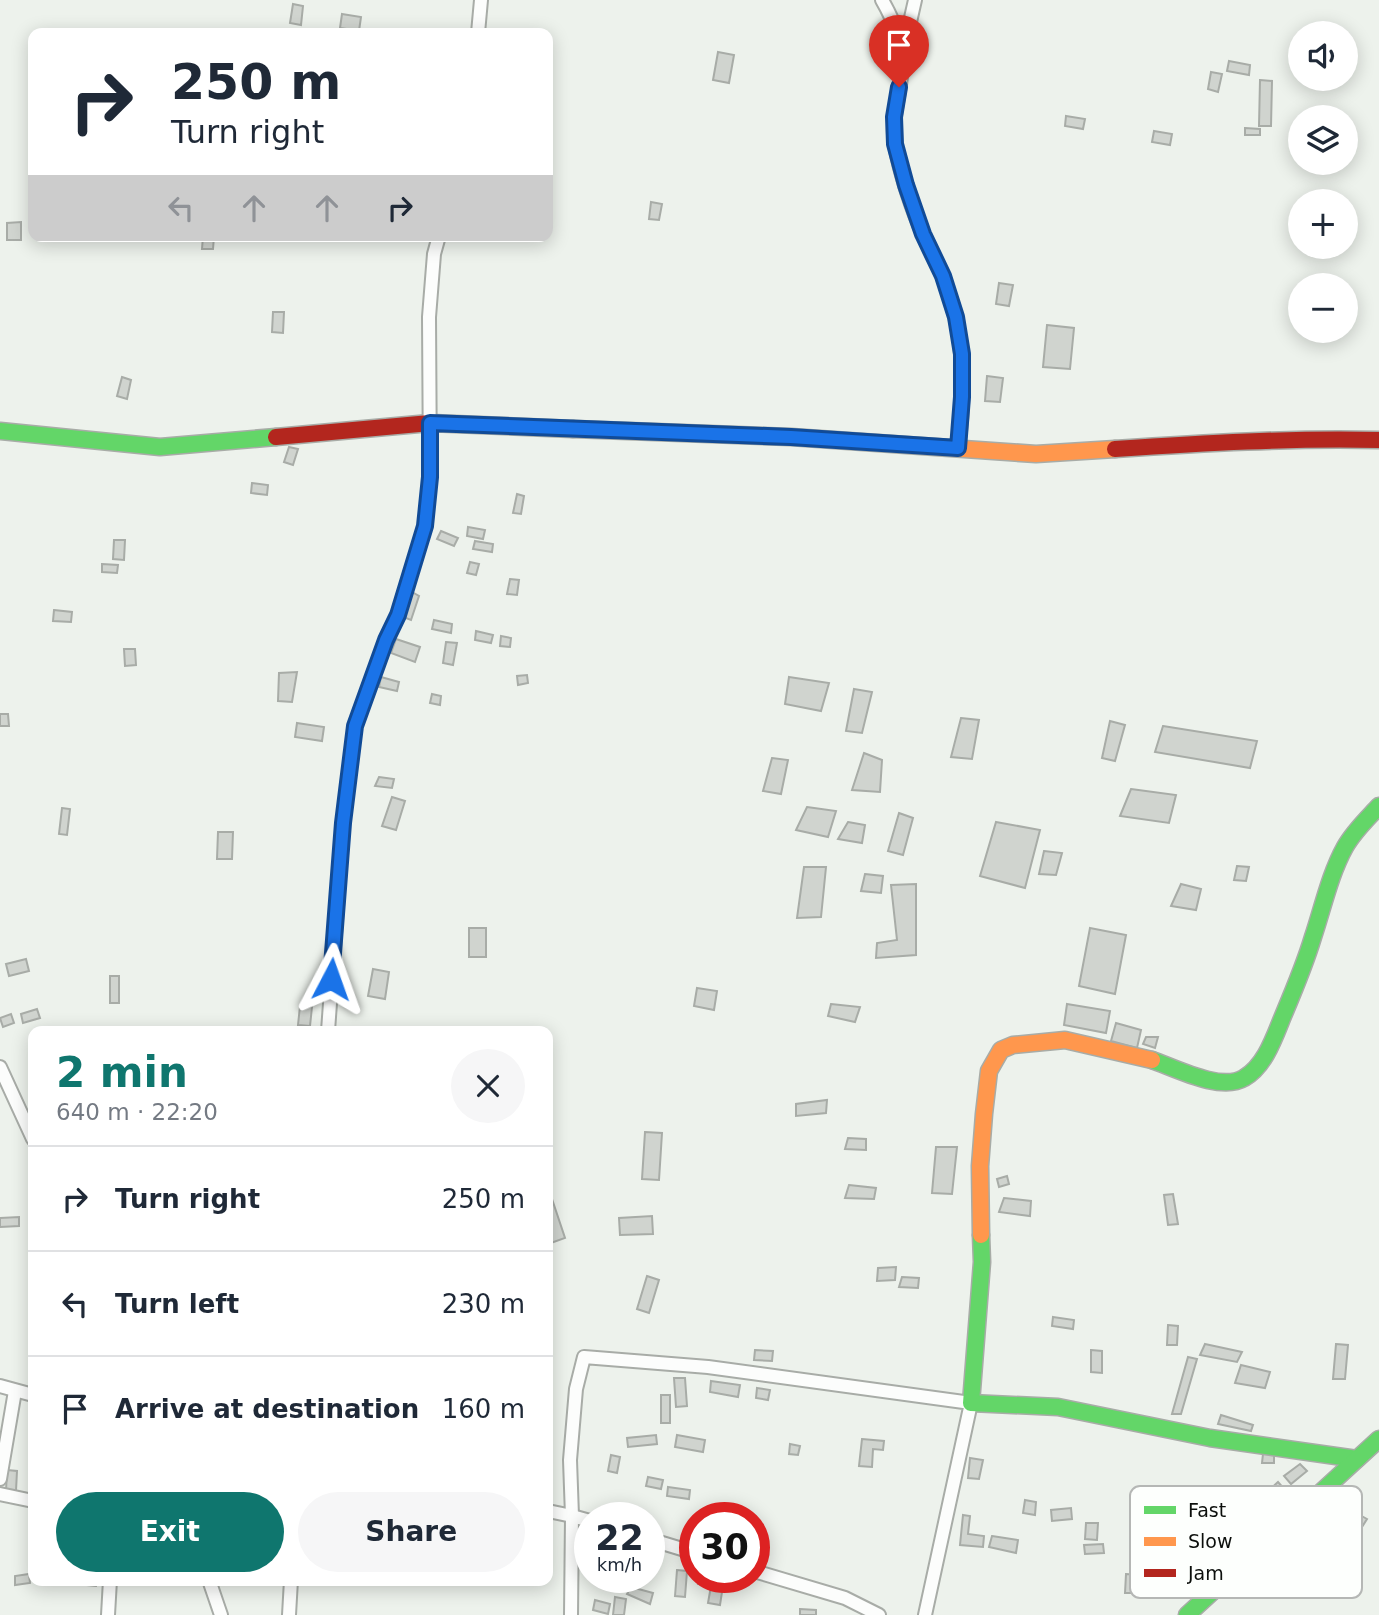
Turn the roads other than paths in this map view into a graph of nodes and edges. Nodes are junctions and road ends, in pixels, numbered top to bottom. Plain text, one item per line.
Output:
1 (481, 0) edge
2 (882, 0) edge
3 (915, 0) edge
4 (478, 28) edge
5 (902, 60) junction
6 (437, 242) edge
7 (430, 423) junction
8 (0, 430) edge
9 (1379, 440) edge
10 (958, 448) junction
11 (1379, 806) edge
12 (328, 1026) edge
13 (0, 1067) edge
14 (28, 1128) edge
15 (0, 1387) edge
16 (15, 1391) junction
17 (28, 1394) edge
18 (971, 1403) junction
19 (1379, 1439) edge
20 (1357, 1459) junction
21 (0, 1479) edge
22 (1328, 1486) edge
23 (0, 1494) edge
24 (28, 1500) edge
25 (553, 1512) edge
26 (572, 1516) junction
27 (770, 1576) edge
28 (110, 1586) edge
29 (211, 1586) edge
30 (291, 1586) edge
31 (1206, 1598) edge
32 (108, 1615) edge
33 (221, 1615) edge
34 (289, 1615) edge
35 (571, 1615) edge
36 (879, 1615) edge
37 (925, 1615) edge
38 (1187, 1615) edge

1 - 4 street
2 - 5 street
3 - 5 street
5 - 10 street
6 - 7 street
7 - 8 street
7 - 10 street
7 - 12 street
9 - 10 street
11 - 18 street
13 - 14 street
15 - 16 street
16 - 17 street
16 - 21 street
18 - 20 street
18 - 26 street
18 - 37 street
19 - 20 street
20 - 22 street
23 - 24 street
25 - 26 street
26 - 35 street
27 - 36 street
28 - 32 street
29 - 33 street
30 - 34 street
31 - 38 street

